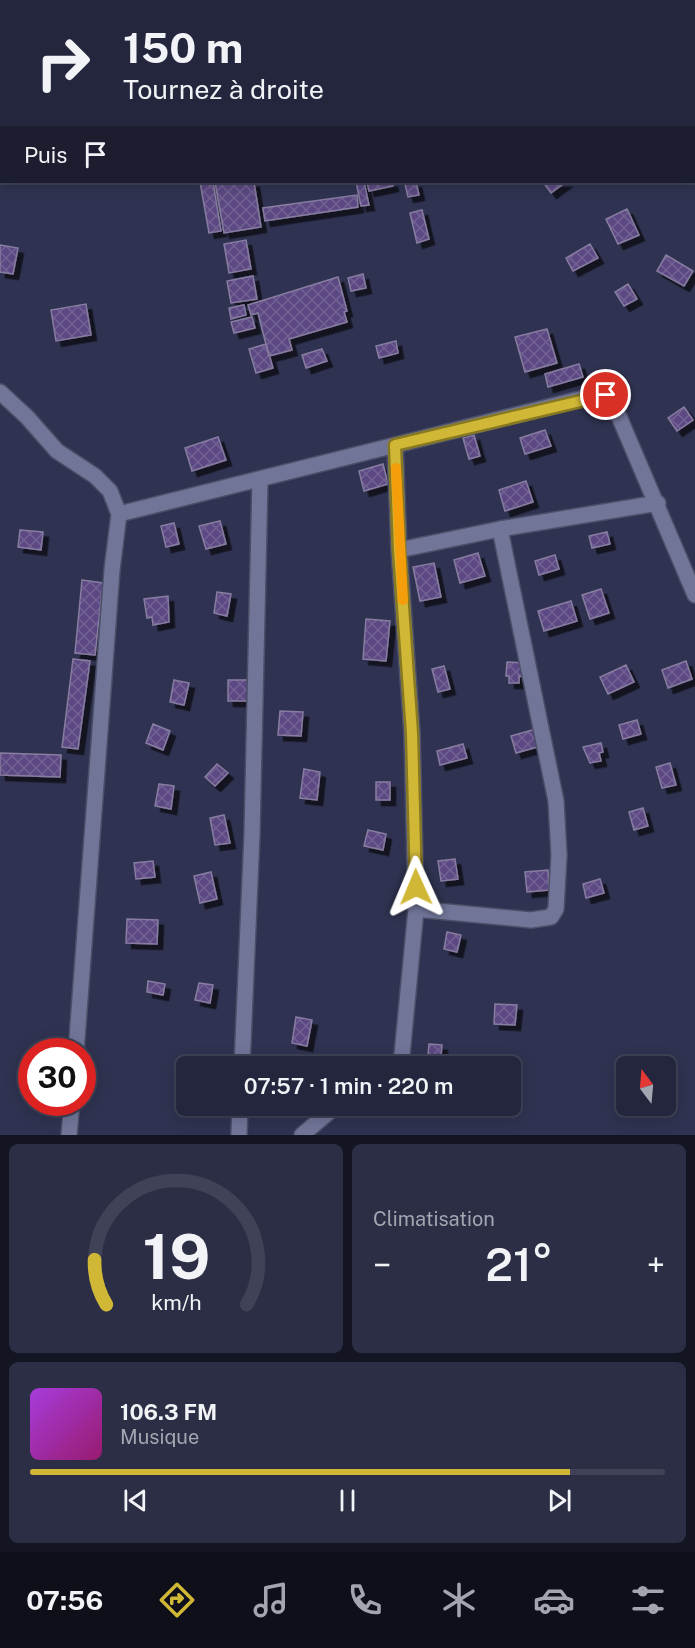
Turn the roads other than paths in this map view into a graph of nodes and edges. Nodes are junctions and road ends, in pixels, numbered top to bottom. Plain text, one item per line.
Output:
1 (0, 392) edge
2 (395, 445) junction
3 (260, 480) junction
4 (658, 503) junction
5 (119, 514) junction
6 (500, 529) junction
7 (399, 550) junction
8 (695, 595) edge
9 (417, 909) junction
10 (77, 1038) edge
11 (242, 1056) edge
12 (401, 1056) edge
13 (71, 1116) edge
14 (239, 1116) edge
15 (324, 1116) edge
16 (69, 1135) edge
17 (238, 1135) edge
18 (302, 1135) edge

1 - 5 street
2 - 3 street
2 - 4 street
2 - 7 street
3 - 5 street
3 - 11 street
4 - 6 street
4 - 8 street
5 - 10 street
6 - 7 street
6 - 9 street
7 - 9 street
9 - 12 street
13 - 16 street
14 - 17 street
15 - 18 street

